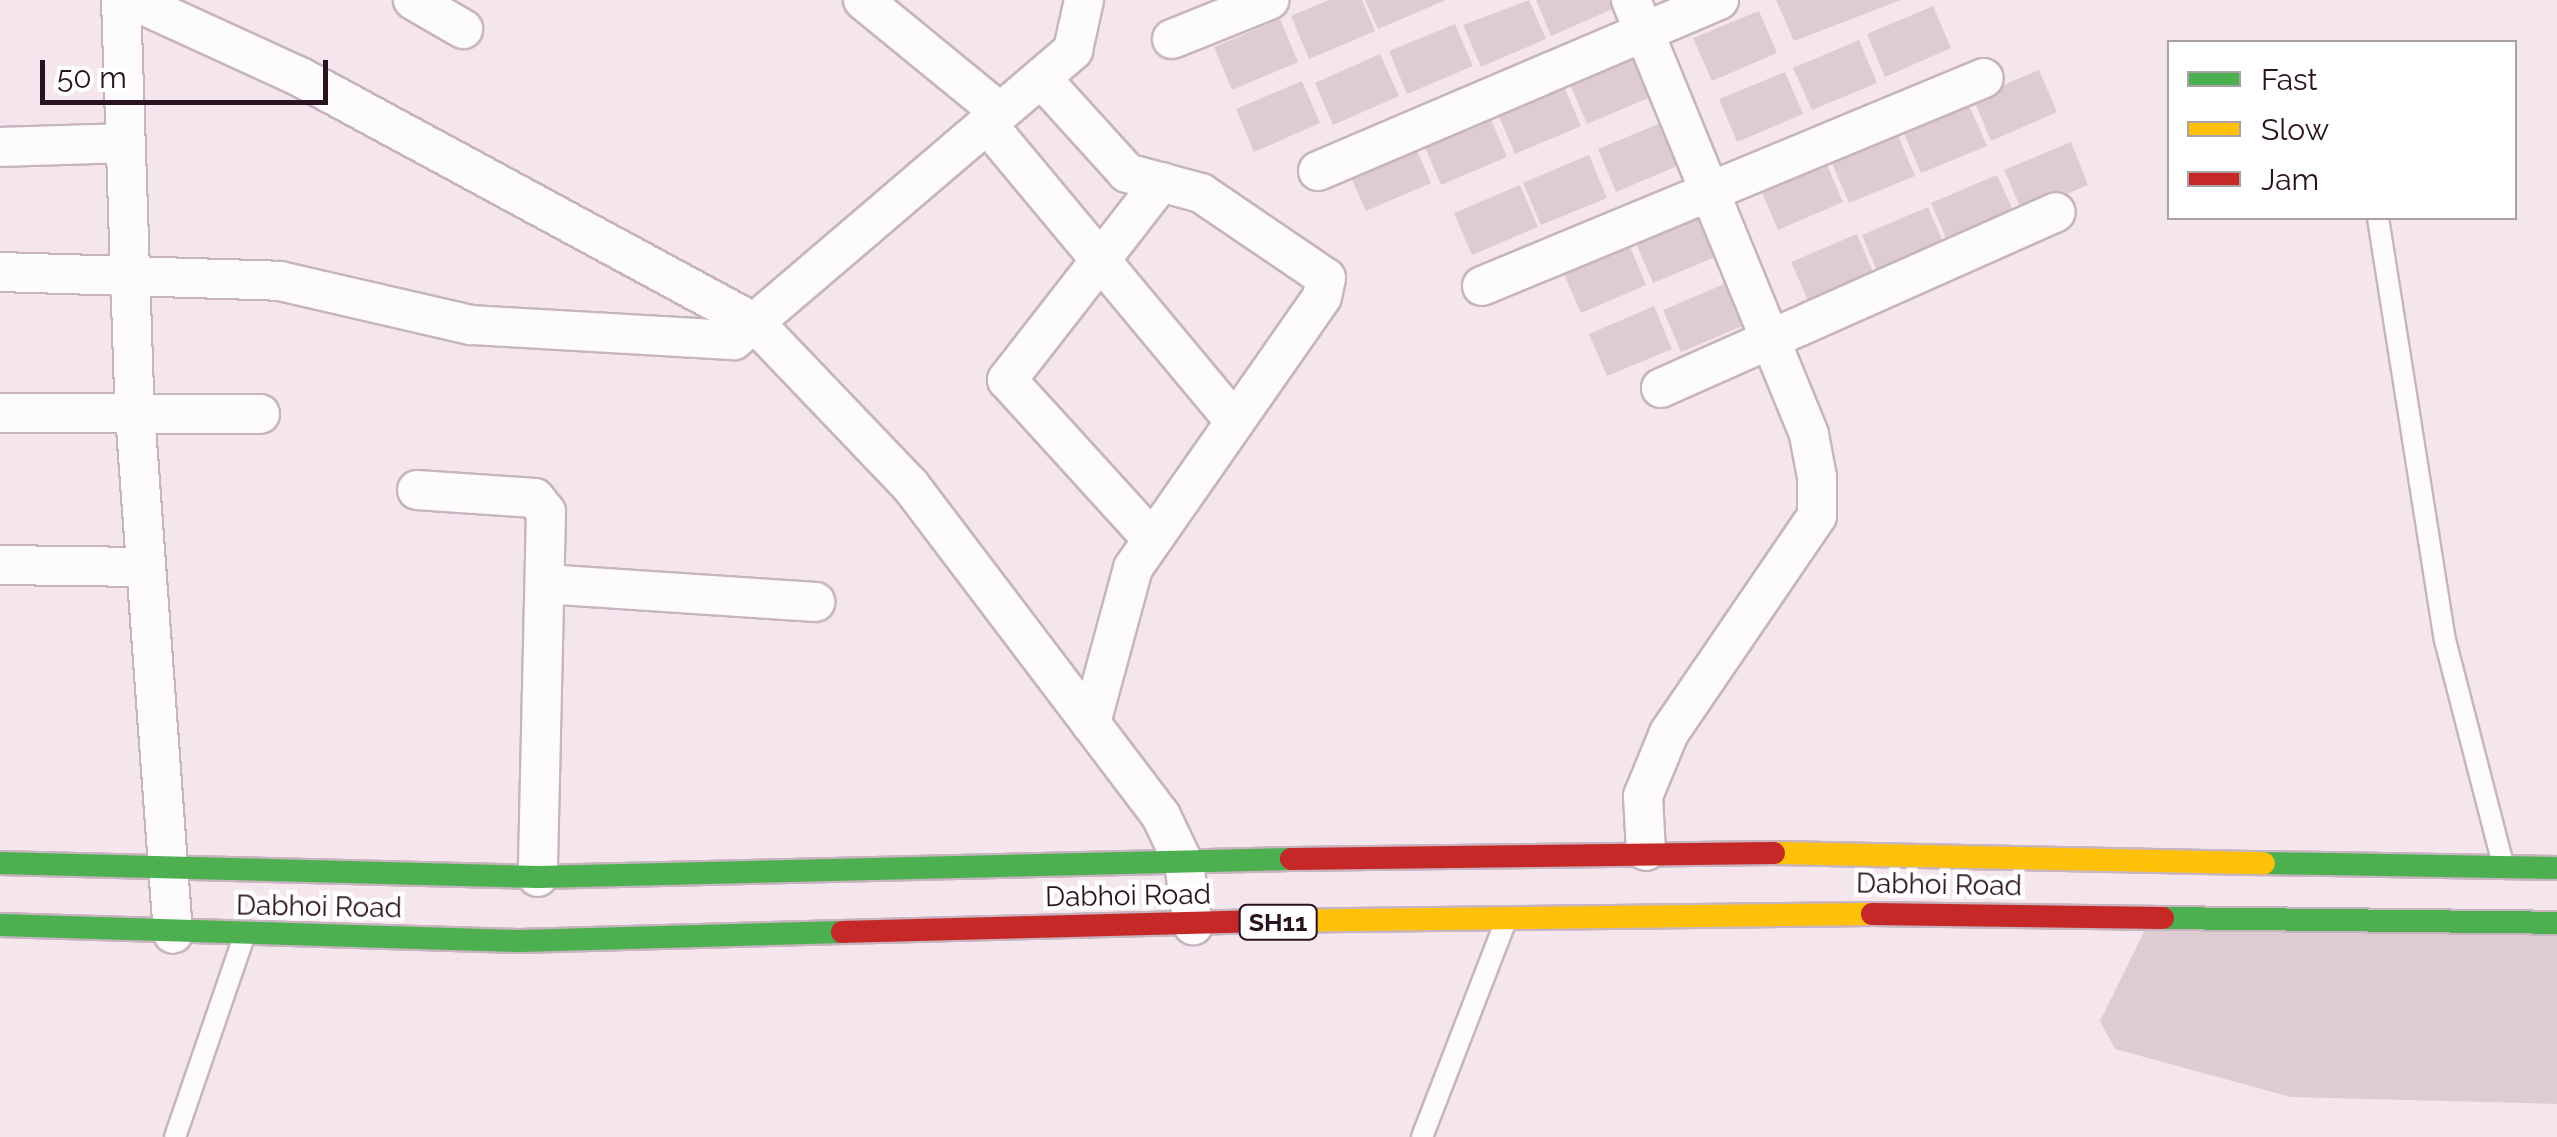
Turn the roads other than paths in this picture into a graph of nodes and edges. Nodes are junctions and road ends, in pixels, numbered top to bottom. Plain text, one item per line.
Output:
1 (121, 0) edge
2 (132, 0) edge
3 (413, 0) edge
4 (863, 0) edge
5 (1084, 0) edge
6 (1269, 0) edge
7 (1719, 0) edge
8 (1638, 16) edge
9 (463, 29) dead end
10 (1172, 39) dead end
11 (1041, 78) junction
12 (1984, 78) dead end
13 (994, 118) junction
14 (126, 143) junction
15 (0, 147) edge
16 (1318, 171) dead end
17 (1160, 182) junction
18 (1710, 193) junction
19 (2056, 212) dead end
20 (2378, 220) edge
21 (1098, 264) junction
22 (0, 272) edge
23 (130, 276) junction
24 (1482, 286) dead end
25 (755, 322) junction
26 (1768, 338) junction
27 (1661, 388) dead end
28 (0, 414) edge
29 (135, 414) junction
30 (260, 414) dead end
31 (1234, 420) junction
32 (416, 490) dead end
33 (1151, 538) junction
34 (0, 566) edge
35 (146, 567) junction
36 (545, 584) junction
37 (815, 602) dead end
38 (1090, 723) junction
39 (1646, 851) junction
40 (0, 863) edge
41 (1184, 864) junction
42 (167, 868) junction
43 (2504, 868) junction
44 (2557, 868) edge
45 (538, 877) junction
46 (1508, 915) junction
47 (2557, 923) edge
48 (0, 925) edge
49 (1192, 925) junction
50 (173, 934) junction
51 (244, 936) junction
52 (175, 1137) edge
53 (1422, 1137) edge

1 - 14 street
2 - 25 street
3 - 9 street
4 - 13 street
5 - 11 street
6 - 10 street
7 - 8 street
8 - 16 street
8 - 18 street
11 - 13 street
11 - 17 street
12 - 18 street
13 - 21 street
13 - 25 street
14 - 15 street
14 - 23 street
17 - 21 street
17 - 31 street
18 - 24 street
18 - 26 street
19 - 26 street
20 - 43 lane
21 - 31 street
21 - 33 street
22 - 23 street
23 - 25 street
23 - 29 street
25 - 38 street
26 - 27 street
26 - 39 street
28 - 29 street
29 - 30 street
29 - 35 street
31 - 33 street
32 - 36 street
33 - 38 street
34 - 35 street
35 - 42 street
36 - 37 street
36 - 45 street
38 - 41 street
39 - 41 main road, Dabhoi Road / SH11
39 - 43 main road, Dabhoi Road / SH11
40 - 42 main road, Dabhoi Road / SH11
41 - 45 main road, Dabhoi Road / SH11
41 - 49 street
42 - 45 main road, Dabhoi Road / SH11
42 - 50 street
43 - 44 main road, Dabhoi Road / SH11
46 - 47 main road, Dabhoi Road / SH11
46 - 49 main road, Dabhoi Road / SH11
46 - 53 lane
48 - 50 main road, Dabhoi Road / SH11
49 - 51 main road, Dabhoi Road / SH11
50 - 51 main road, Dabhoi Road / SH11
51 - 52 lane

